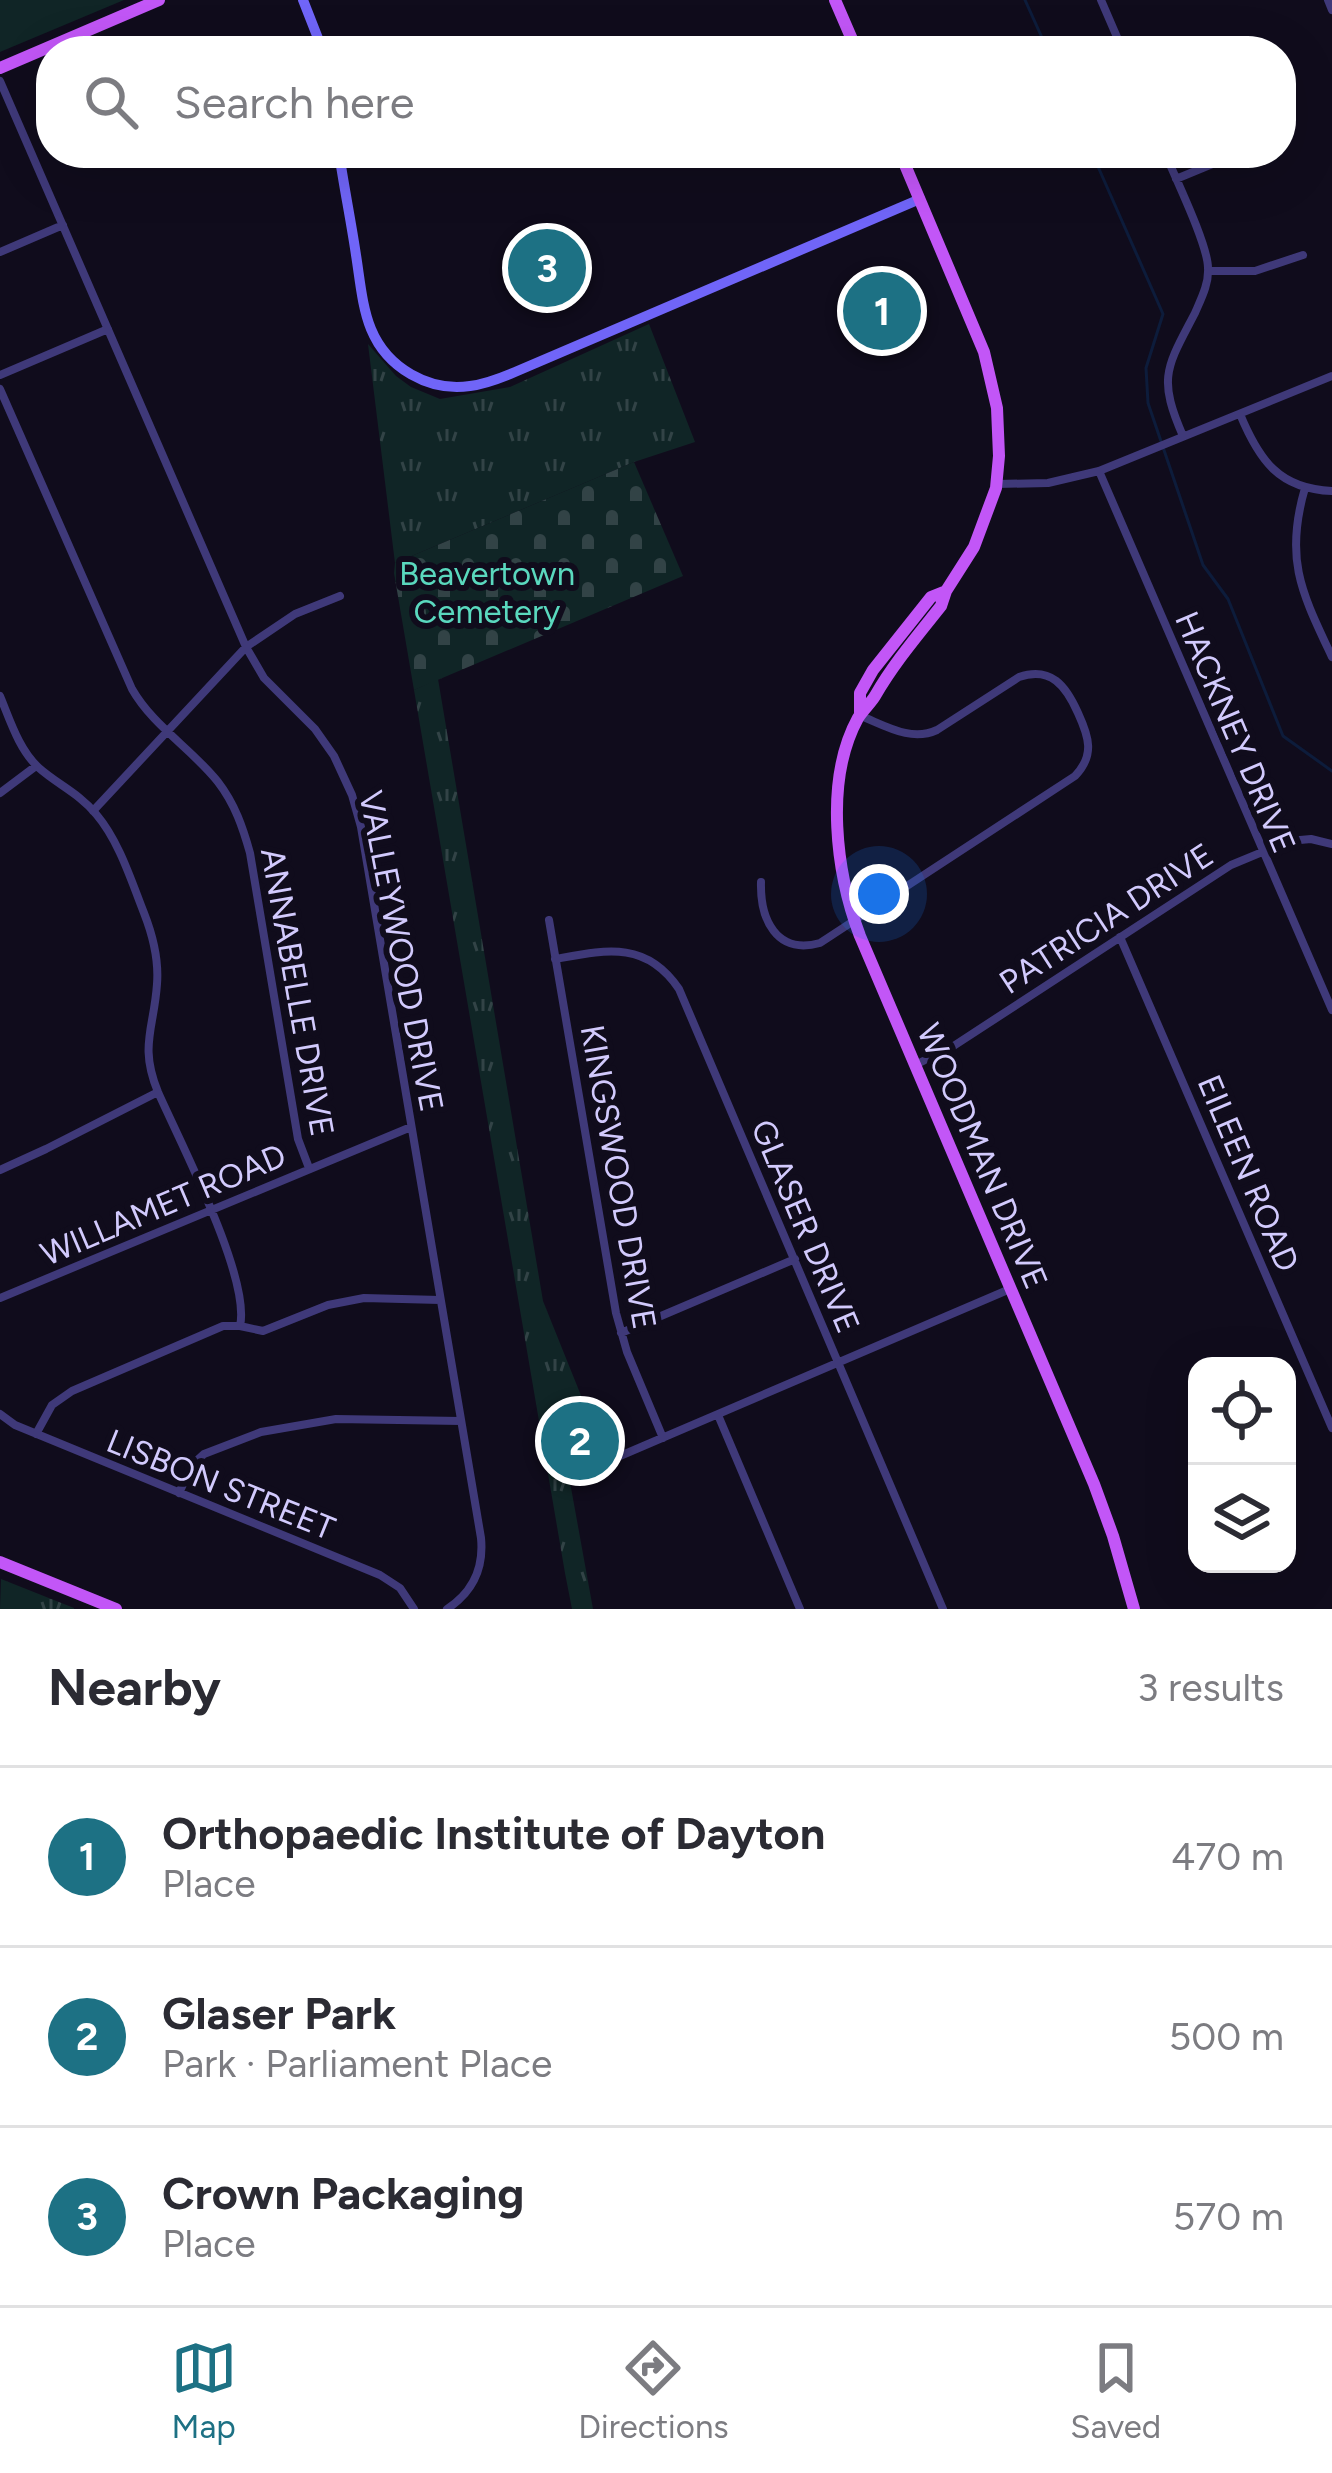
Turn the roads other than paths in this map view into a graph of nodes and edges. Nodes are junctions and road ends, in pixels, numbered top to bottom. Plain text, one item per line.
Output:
1 (159, 0) edge
2 (303, 0) edge
3 (836, 0) edge
4 (1102, 0) edge
5 (1328, 0) edge
6 (1332, 10) edge
7 (75, 36) edge
8 (316, 36) edge
9 (851, 36) edge
10 (1117, 36) edge
11 (36, 53) edge
12 (0, 68) edge
13 (0, 81) edge
14 (36, 163) edge
15 (38, 168) edge
16 (342, 168) edge
17 (907, 168) edge
18 (1171, 168) edge
19 (1203, 168) edge
20 (1176, 179) junction
21 (920, 199) junction
22 (63, 225) junction
23 (0, 252) edge
24 (1303, 254) dead end
25 (1208, 271) junction
26 (108, 329) junction
27 (0, 375) edge
28 (1332, 376) edge
29 (0, 389) edge
30 (1240, 414) junction
31 (1183, 436) junction
32 (1099, 471) junction
33 (997, 484) junction
34 (1305, 488) junction
35 (1332, 491) edge
36 (340, 596) dead end
37 (1328, 638) edge
38 (246, 647) junction
39 (1332, 657) edge
40 (0, 696) edge
41 (860, 716) junction
42 (169, 731) junction
43 (36, 766) junction
44 (0, 793) edge
45 (94, 811) junction
46 (1332, 844) edge
47 (1261, 851) junction
48 (761, 882) dead end
49 (549, 920) dead end
50 (854, 921) junction
51 (1120, 937) junction
52 (556, 959) junction
53 (1332, 1010) edge
54 (916, 1065) junction
55 (158, 1092) junction
56 (411, 1127) junction
57 (310, 1168) junction
58 (0, 1170) edge
59 (210, 1210) junction
60 (795, 1259) junction
61 (1010, 1289) junction
62 (0, 1298) edge
63 (440, 1300) junction
64 (240, 1326) junction
65 (621, 1333) junction
66 (838, 1363) junction
67 (0, 1414) edge
68 (718, 1415) junction
69 (461, 1421) junction
70 (1332, 1428) edge
71 (36, 1434) junction
72 (663, 1438) junction
73 (613, 1459) dead end
74 (179, 1493) junction
75 (0, 1562) edge
76 (80, 1602) edge
77 (116, 1609) edge
78 (415, 1609) edge
79 (447, 1609) edge
80 (800, 1609) edge
81 (943, 1609) edge
82 (1134, 1609) edge

1 - 7 main road
2 - 8 street
3 - 9 main road
4 - 10 street
5 - 6 street
11 - 12 main road
13 - 14 street, VALLEYWOOD DRIVE
15 - 22 street, VALLEYWOOD DRIVE
16 - 21 street
17 - 21 main road, WOODMAN DRIVE
18 - 20 street
19 - 20 street
20 - 25 street
21 - 33 main road, WOODMAN DRIVE
22 - 23 street
22 - 26 street, VALLEYWOOD DRIVE
24 - 25 street
25 - 31 street
26 - 27 street
26 - 38 street, VALLEYWOOD DRIVE
28 - 30 street
29 - 42 street, ANNABELLE DRIVE
30 - 31 street
30 - 34 street
31 - 32 street
32 - 33 street
32 - 47 street, HACKNEY DRIVE
33 - 41 main road, WOODMAN DRIVE
34 - 35 street
34 - 37 street
36 - 38 street
37 - 39 street
38 - 42 street
38 - 56 street, VALLEYWOOD DRIVE
40 - 43 street
41 - 50 main road, WOODMAN DRIVE
41 - 50 street
42 - 45 street
42 - 57 street, ANNABELLE DRIVE
43 - 44 street
43 - 45 street
45 - 55 street
46 - 47 street, PATRICIA DRIVE
47 - 51 street, PATRICIA DRIVE
47 - 53 street, HACKNEY DRIVE
48 - 50 street
49 - 52 street, KINGSWOOD DRIVE
50 - 54 main road, WOODMAN DRIVE
51 - 54 street, PATRICIA DRIVE
51 - 70 street, EILEEN ROAD
52 - 60 street, GLASER DRIVE
52 - 65 street, KINGSWOOD DRIVE
54 - 61 main road, WOODMAN DRIVE
55 - 58 street
55 - 59 street
56 - 57 street, WILLAMET ROAD
56 - 63 street, VALLEYWOOD DRIVE
57 - 59 street, WILLAMET ROAD
59 - 62 street, WILLAMET ROAD
59 - 64 street
60 - 65 street
60 - 66 street, GLASER DRIVE
61 - 66 street
61 - 82 main road, WOODMAN DRIVE
63 - 64 street
63 - 69 street, VALLEYWOOD DRIVE
64 - 71 street
65 - 72 street, KINGSWOOD DRIVE
66 - 68 street
66 - 81 street, GLASER DRIVE
67 - 71 street, LISBON STREET
68 - 72 street
68 - 80 street
69 - 74 street
69 - 79 street, VALLEYWOOD DRIVE
71 - 74 street, LISBON STREET
72 - 73 street
74 - 78 street, LISBON STREET
75 - 76 main road
76 - 77 main road

